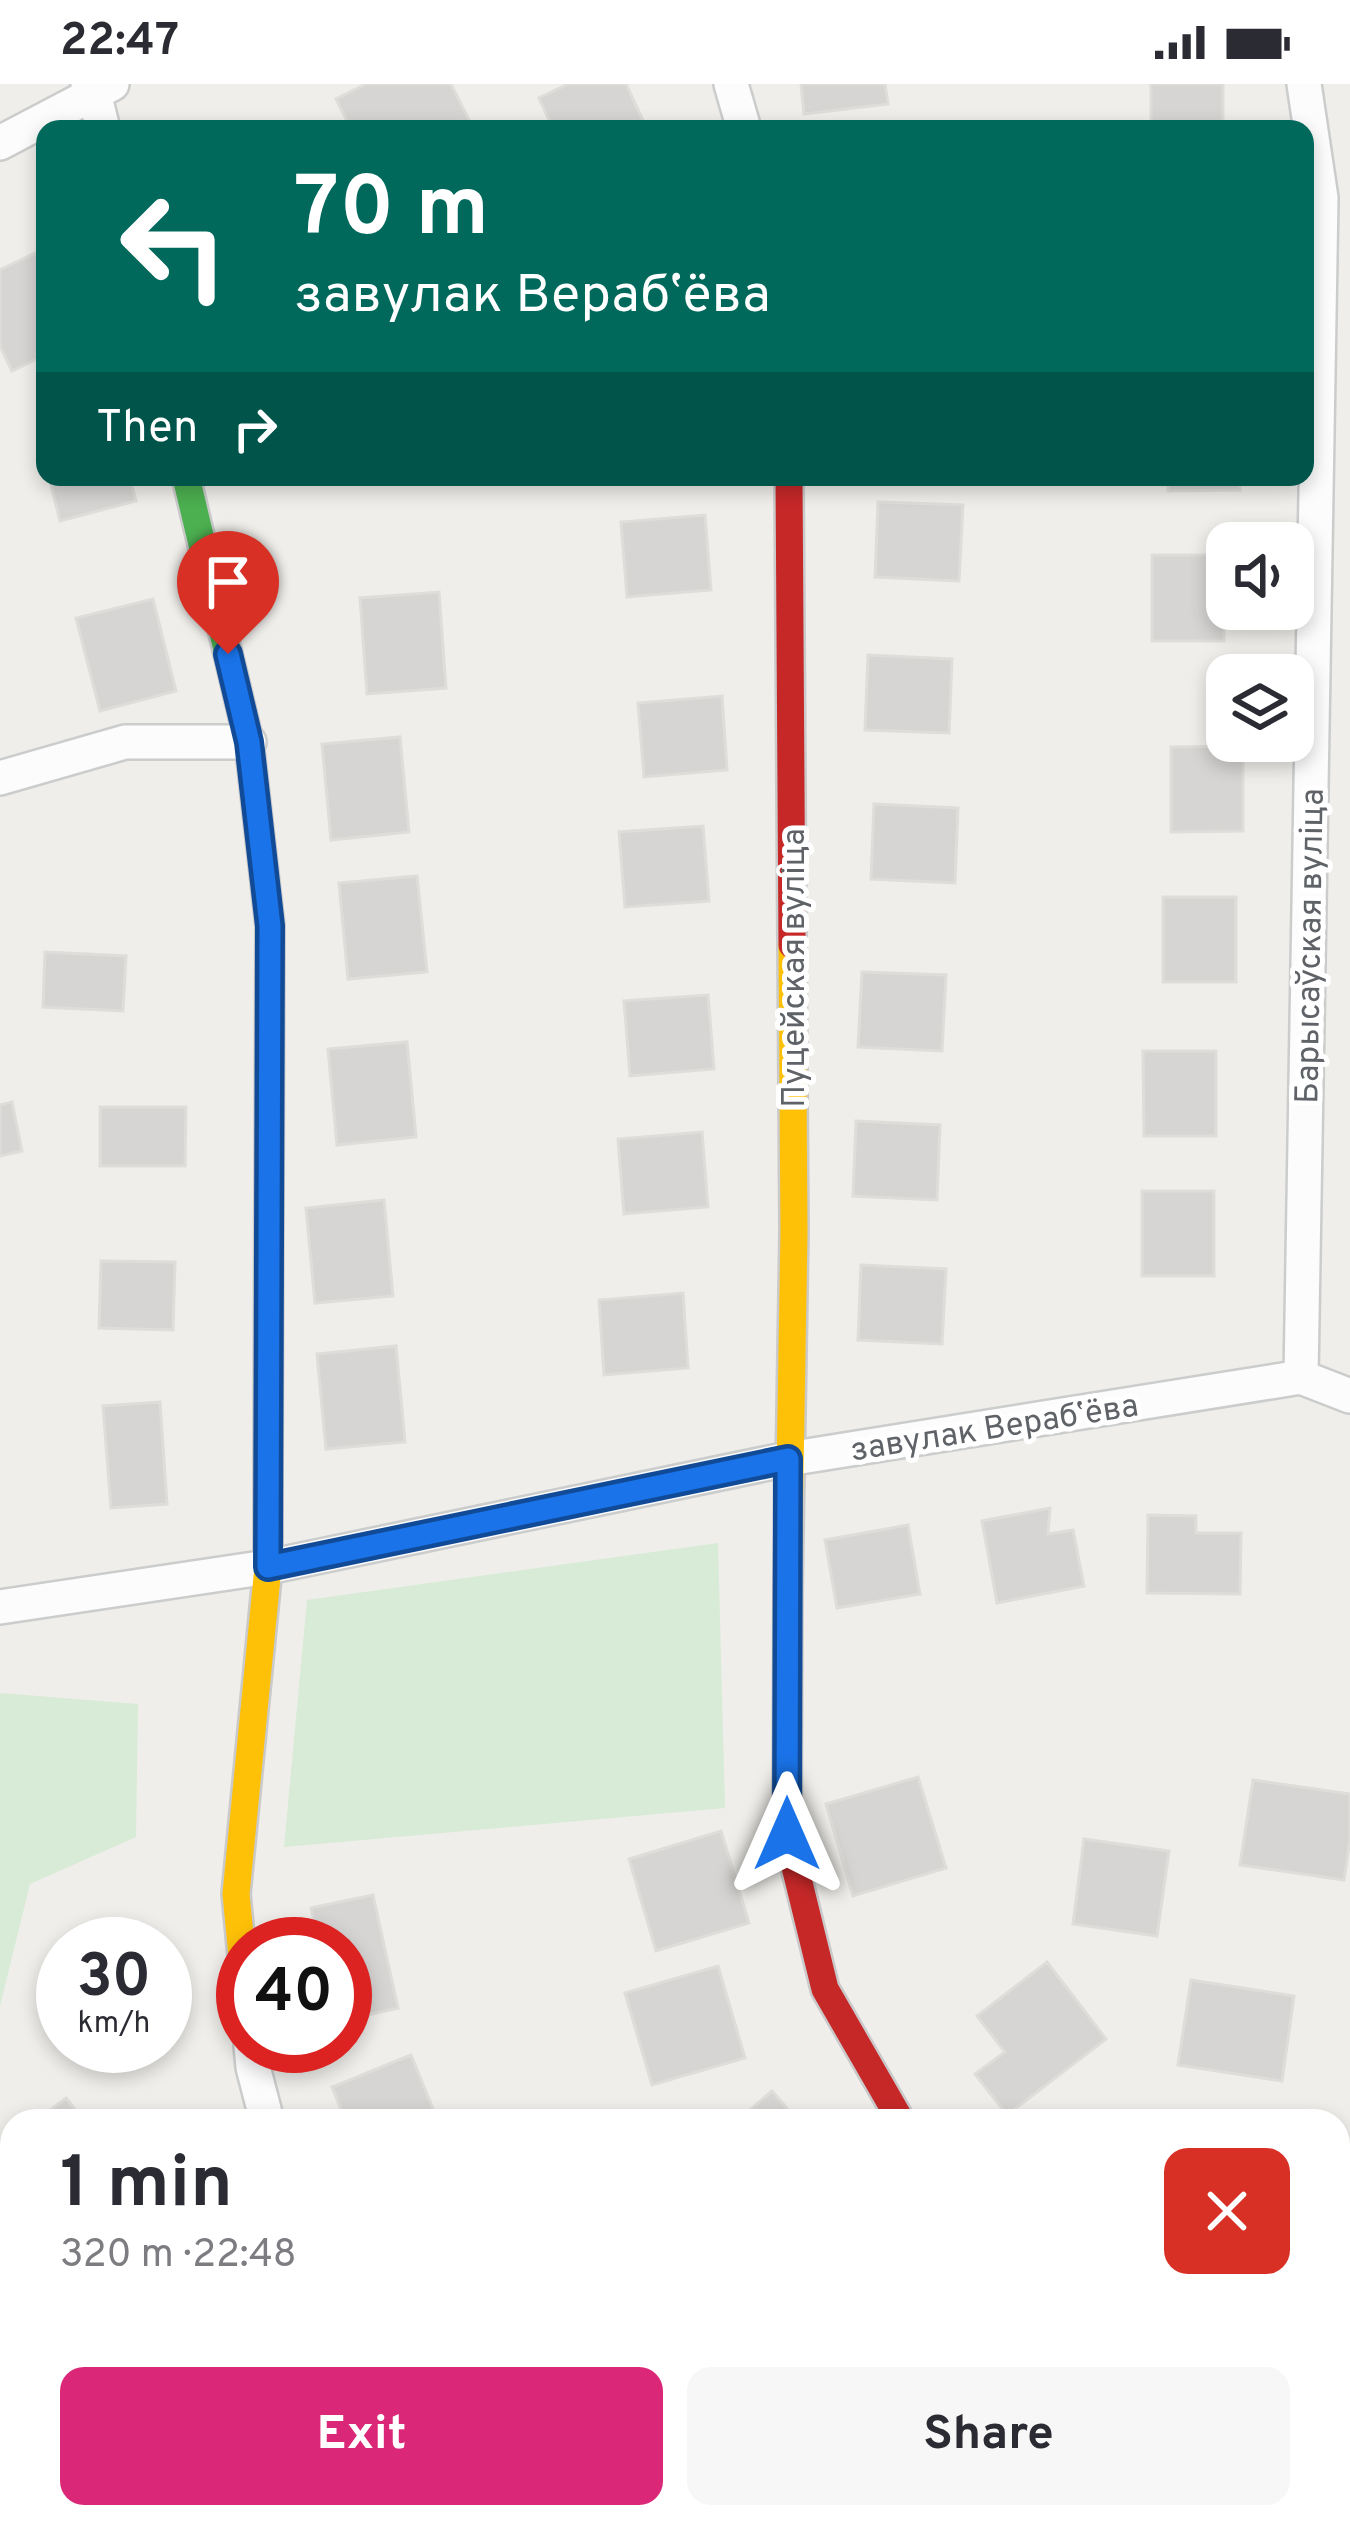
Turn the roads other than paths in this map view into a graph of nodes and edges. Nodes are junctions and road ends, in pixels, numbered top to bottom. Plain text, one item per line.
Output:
1 (731, 84) edge
2 (1304, 84) edge
3 (98, 87) edge
4 (40, 120) edge
5 (102, 120) edge
6 (742, 120) edge
7 (1309, 120) edge
8 (36, 122) edge
9 (0, 143) edge
10 (1314, 151) edge
11 (187, 486) edge
12 (789, 486) edge
13 (249, 742) junction
14 (0, 778) edge
15 (1300, 1377) junction
16 (1350, 1396) edge
17 (788, 1459) junction
18 (268, 1567) junction
19 (0, 1607) edge
20 (238, 1917) edge
21 (255, 2073) edge
22 (264, 2109) edge
23 (894, 2109) edge

1 - 6 street
2 - 7 street, Барысаўская вуліца
3 - 4 street
3 - 5 street
8 - 9 street
10 - 15 street, Барысаўская вуліца
11 - 13 street
12 - 17 street, Пуцейская вуліца
13 - 14 street
13 - 18 street
15 - 16 street, завулак Верабʼёва
15 - 17 street, завулак Верабʼёва
17 - 18 street, завулак Верабʼёва
17 - 23 street, Пуцейская вуліца
18 - 19 street, завулак Верабʼёва
18 - 20 street
21 - 22 street

